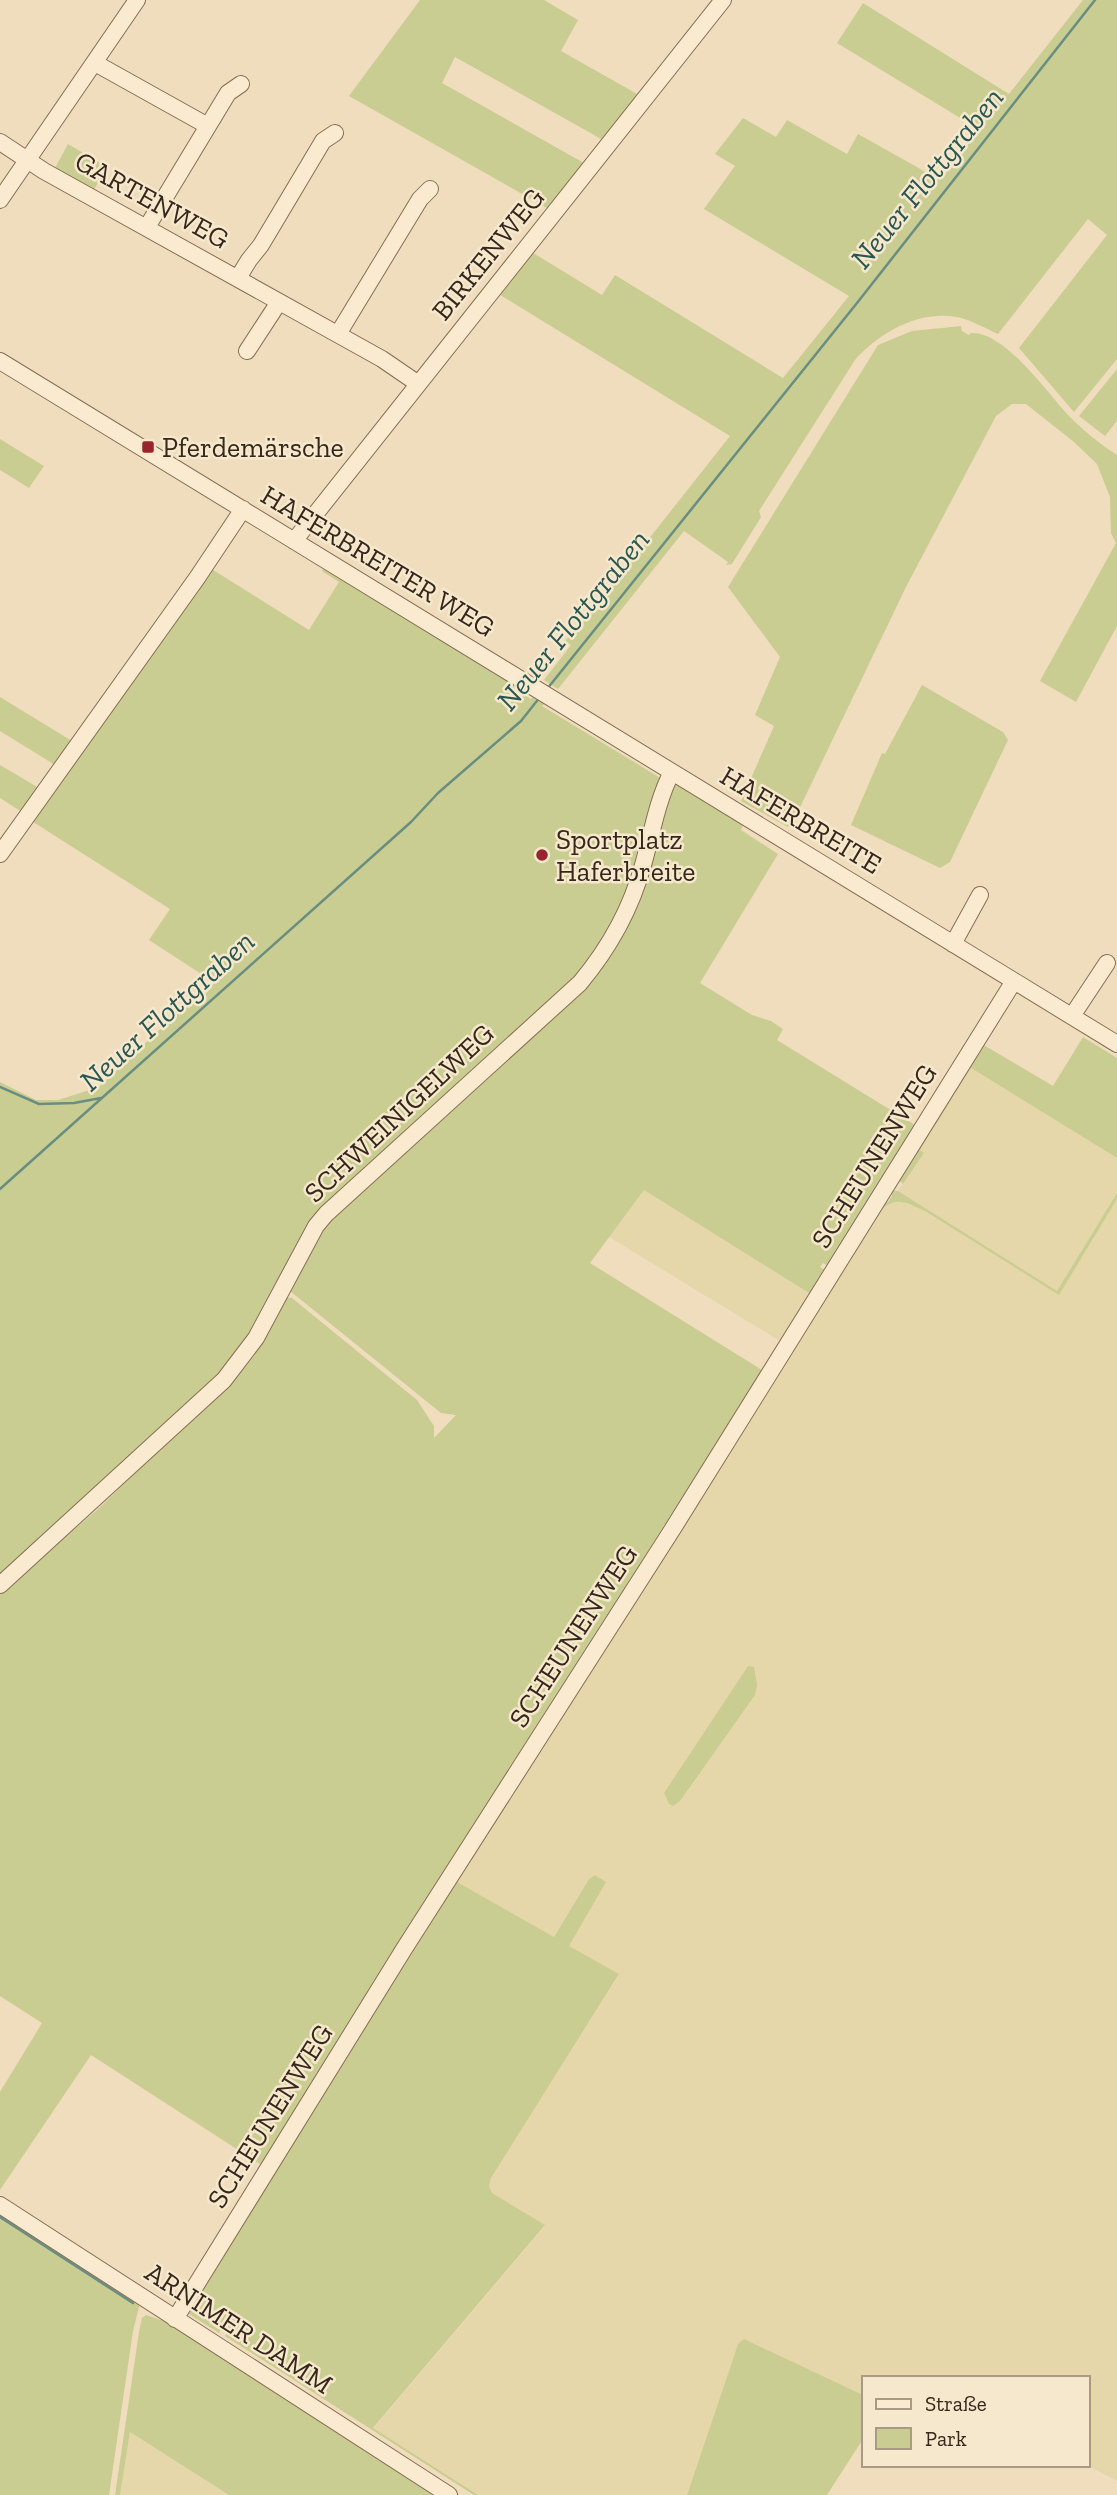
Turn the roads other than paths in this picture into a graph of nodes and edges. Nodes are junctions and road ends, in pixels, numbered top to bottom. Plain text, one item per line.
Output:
1 (137, 0) edge
2 (723, 0) edge
3 (95, 63) junction
4 (242, 84) dead end
5 (208, 127) junction
6 (335, 133) dead end
7 (0, 142) edge
8 (27, 160) junction
9 (430, 189) dead end
10 (0, 200) edge
11 (147, 227) junction
12 (238, 278) junction
13 (279, 302) junction
14 (338, 334) junction
15 (247, 351) dead end
16 (0, 361) edge
17 (417, 383) junction
18 (243, 509) junction
19 (294, 541) junction
20 (622, 741) joint
21 (672, 772) junction
22 (0, 854) edge
23 (980, 895) dead end
24 (953, 944) junction
25 (1107, 962) dead end
26 (1013, 981) junction
27 (1072, 1017) junction
28 (1117, 1044) edge
29 (0, 1585) edge
30 (0, 2205) edge
31 (175, 2319) junction
32 (449, 2495) edge

1 - 3 street
2 - 17 street, BIRKENWEG
3 - 5 street
3 - 8 street
4 - 5 street
5 - 11 street
6 - 12 street
7 - 8 street, GARTENWEG
8 - 10 street
8 - 11 street, GARTENWEG
9 - 14 street
11 - 12 street, GARTENWEG
12 - 13 street, GARTENWEG
13 - 14 street, GARTENWEG
13 - 15 street
14 - 17 street, GARTENWEG
16 - 18 street, HAFERBREITER WEG
17 - 19 street, BIRKENWEG
18 - 19 street, HAFERBREITER WEG
18 - 22 street
19 - 20 street, HAFERBREITER WEG
20 - 21 street, HAFERBREITE
21 - 24 street, HAFERBREITE
21 - 29 street, SCHWEINIGELWEG
23 - 24 street
24 - 26 street, HAFERBREITE
25 - 27 street
26 - 27 street, HAFERBREITE
26 - 31 street, SCHEUNENWEG
27 - 28 street, HAFERBREITE
30 - 31 street, ARNIMER DAMM
31 - 32 street, ARNIMER DAMM

